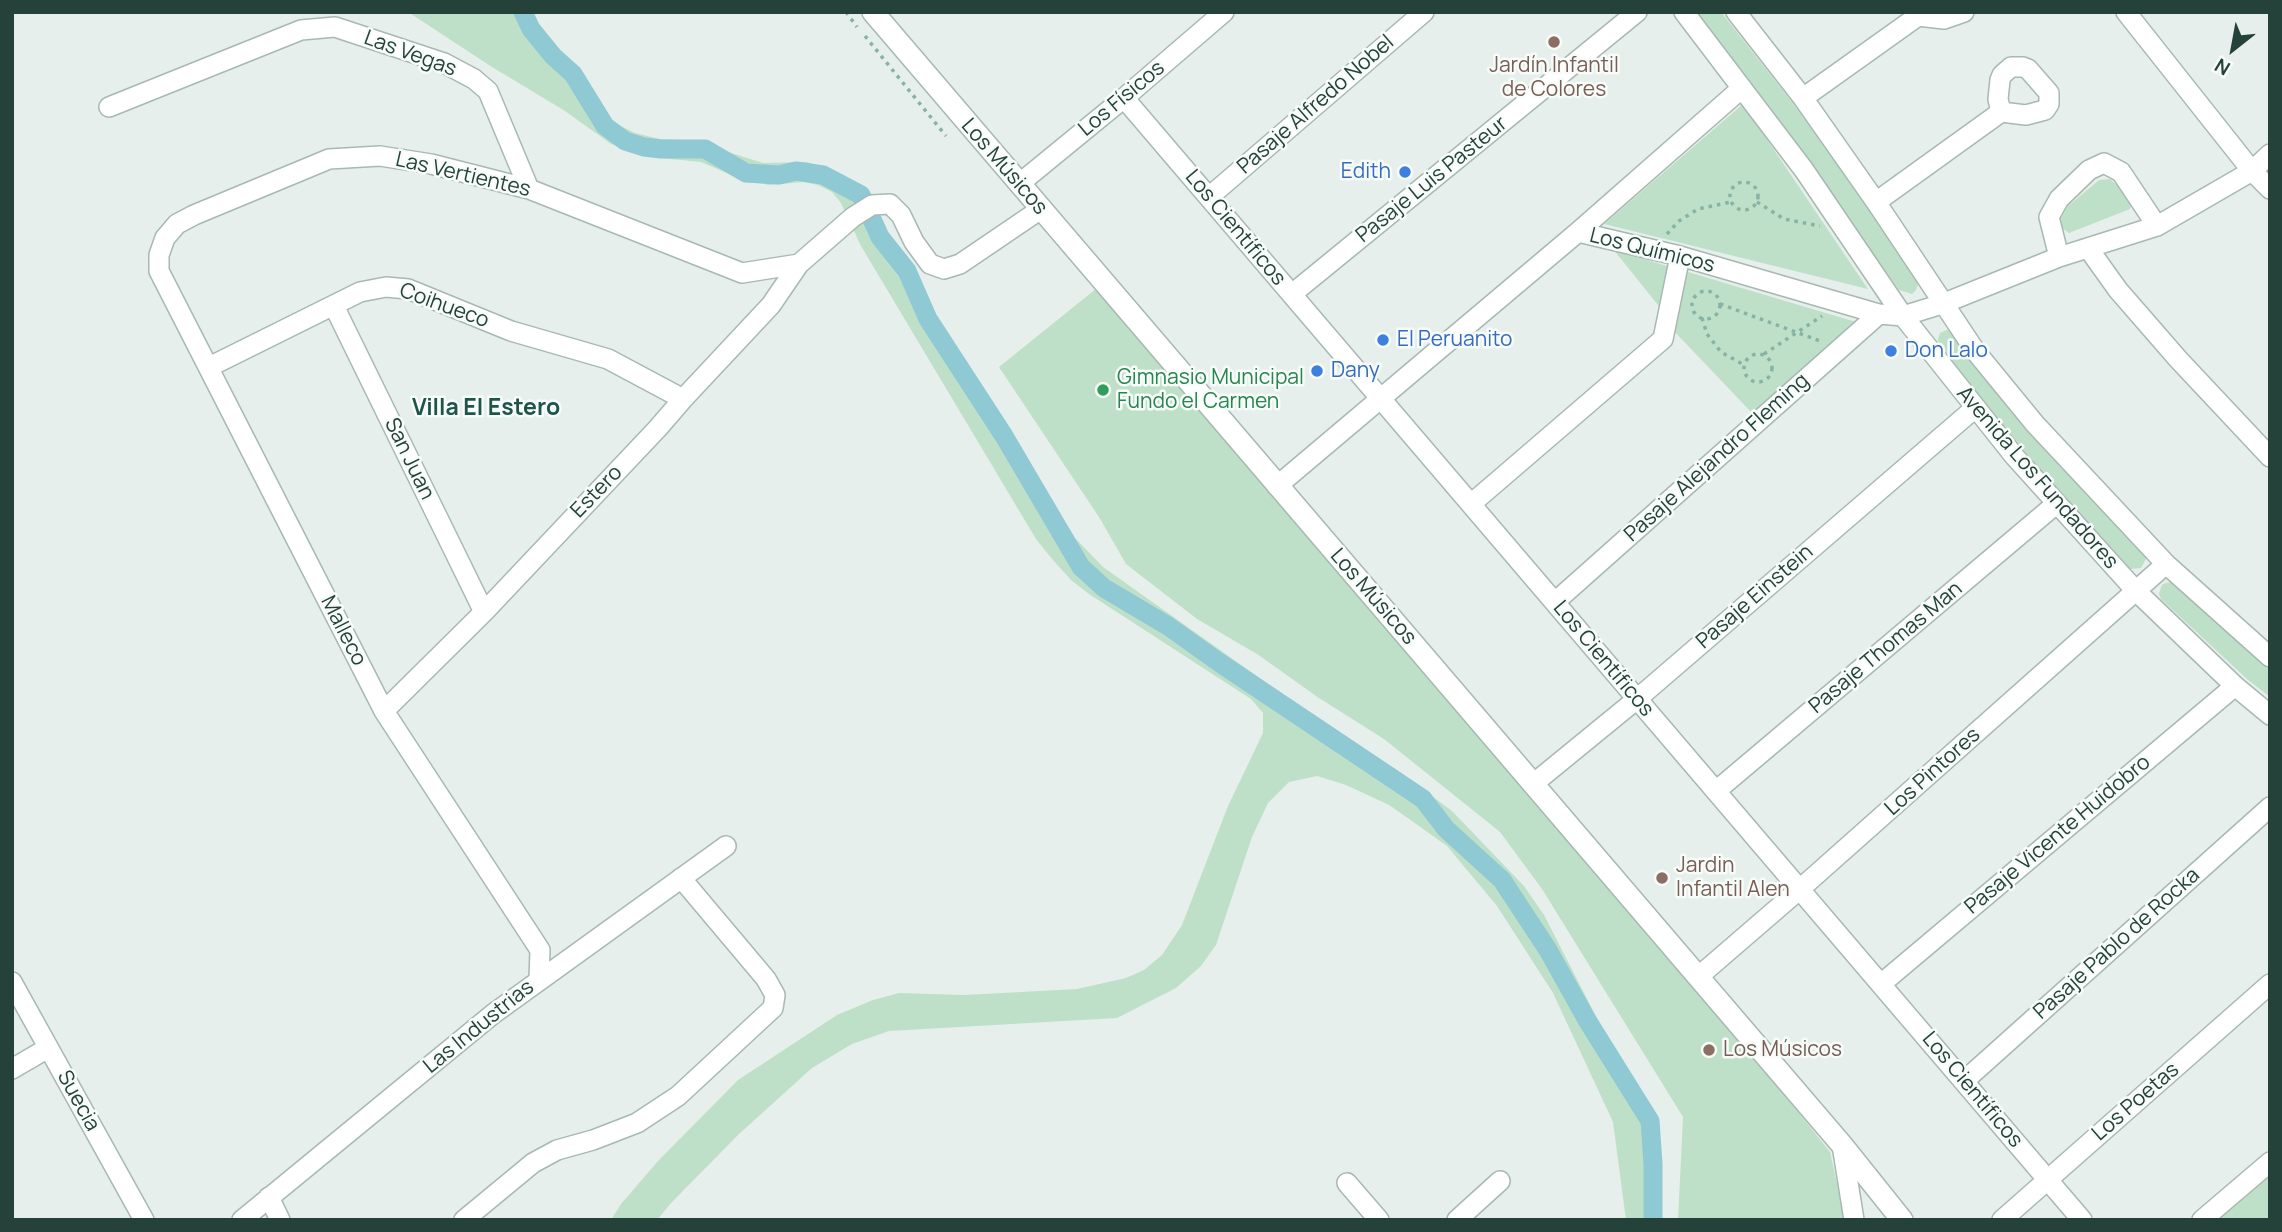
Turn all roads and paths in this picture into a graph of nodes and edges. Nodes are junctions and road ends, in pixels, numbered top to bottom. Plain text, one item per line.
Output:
1 (846, 12) edge
2 (873, 12) edge
3 (1224, 12) edge
4 (1424, 12) edge
5 (1637, 12) edge
6 (1684, 12) edge
7 (1736, 12) edge
8 (1964, 12) edge
9 (2126, 12) edge
10 (1917, 14) edge
11 (1742, 88) junction
12 (1803, 98) junction
13 (1124, 99) junction
14 (109, 107) dead end
15 (2001, 112) dead end
16 (946, 136) dead end
17 (2270, 154) edge
18 (2252, 171) junction
19 (1019, 184) junction
20 (529, 189) junction
21 (2270, 190) edge
22 (1209, 197) junction
23 (1731, 202) junction
24 (1757, 202) junction
25 (1876, 202) junction
26 (1041, 209) junction
27 (1825, 226) dead end
28 (2157, 226) junction
29 (1578, 232) junction
30 (1664, 238) dead end
31 (2088, 248) junction
32 (1680, 256) junction
33 (2059, 257) junction
34 (799, 264) junction
35 (159, 271) joint
36 (1292, 294) junction
37 (1720, 304) junction
38 (1942, 304) junction
39 (334, 306) junction
40 (1827, 313) dead end
41 (1879, 314) junction
42 (1903, 316) junction
43 (1702, 318) junction
44 (1798, 332) junction
45 (1831, 344) dead end
46 (1763, 355) junction
47 (1744, 365) junction
48 (209, 367) junction
49 (1381, 398) junction
50 (683, 399) junction
51 (1975, 408) junction
52 (2270, 457) edge
53 (1278, 486) junction
54 (1471, 504) junction
55 (2056, 504) junction
56 (2166, 564) junction
57 (2136, 591) junction
58 (1555, 602) junction
59 (484, 612) junction
60 (2270, 657) edge
61 (2235, 686) junction
62 (1637, 699) junction
63 (384, 711) junction
64 (2270, 715) edge
65 (1533, 784) junction
66 (1716, 791) junction
67 (2270, 807) edge
68 (726, 846) dead end
69 (681, 878) junction
70 (1800, 890) junction
71 (1698, 977) junction
72 (539, 979) junction
73 (12, 982) edge
74 (1881, 984) junction
75 (2270, 984) edge
76 (48, 1048) junction
77 (12, 1069) edge
78 (1964, 1081) junction
79 (1842, 1146) junction
80 (2270, 1162) edge
81 (2048, 1179) junction
82 (1500, 1181) dead end
83 (1347, 1183) dead end
84 (269, 1197) junction
85 (144, 1220) edge
86 (242, 1220) edge
87 (280, 1220) edge
88 (464, 1220) edge
89 (1379, 1220) edge
90 (1457, 1220) edge
91 (1854, 1220) edge
92 (1902, 1220) edge
93 (2002, 1220) edge
94 (2082, 1220) edge
95 (2202, 1220) edge

1 - 16 path
2 - 19 street, Los Músicos
3 - 13 street, Los Físicos
4 - 22 street, Pasaje Alfredo Nobel
5 - 36 street, Pasaje Luis Pasteur
6 - 11 street, Avenida Los Fundadores
7 - 12 street, Avenida Los Fundadores
8 - 10 street
9 - 18 street
10 - 12 street
11 - 29 street
11 - 42 street, Avenida Los Fundadores
12 - 25 street, Avenida Los Fundadores
13 - 19 street, Los Físicos
13 - 22 street, Los Científicos
14 - 20 street, Las Vegas
15 - 25 street
17 - 18 street, Los Químicos
18 - 21 street
18 - 28 street, Los Químicos
19 - 26 street, Los Músicos
20 - 34 street, Las Vertientes
20 - 35 street, Las Vertientes
22 - 36 street, Los Científicos
23 - 24 path
23 - 24 path
23 - 30 path
24 - 27 path
25 - 38 street, Avenida Los Fundadores
26 - 34 street, Estero
26 - 53 street, Los Músicos
28 - 31 street, Los Químicos
28 - 33 street
29 - 32 street, Los Químicos
29 - 49 street, Los Químicos
31 - 33 street, Los Químicos
31 - 52 street
32 - 41 street, Los Químicos
32 - 54 street
33 - 38 street, Los Químicos
34 - 50 street, Estero
35 - 48 street, Malleco
36 - 49 street, Los Científicos
37 - 43 path
37 - 43 path
37 - 44 path
38 - 42 street, Los Químicos
38 - 56 street, Avenida Los Fundadores
39 - 48 street, Coihueco
39 - 50 street, Coihueco
39 - 59 street, San Juan
40 - 44 path
41 - 42 street, Los Químicos
41 - 58 street, Pasaje Alejandro Fleming
42 - 51 street, Avenida Los Fundadores
43 - 47 path
44 - 45 path
44 - 46 path
46 - 47 path
46 - 47 path
48 - 63 street, Malleco
49 - 53 street, Los Químicos
49 - 54 street, Los Científicos
50 - 59 street, Estero
51 - 55 street, Avenida Los Fundadores
51 - 62 street, Pasaje Einstein
53 - 65 street, Los Músicos
54 - 58 street, Los Científicos
55 - 57 street, Avenida Los Fundadores
55 - 66 street, Pasaje Thomas Man
56 - 57 street, Los Pintores
56 - 60 street, Avenida Los Fundadores
57 - 61 street, Avenida Los Fundadores
57 - 70 street, Los Pintores
58 - 62 street, Los Científicos
59 - 63 street, Estero
61 - 64 street, Avenida Los Fundadores
61 - 74 street, Pasaje Vicente Huidobro
62 - 65 street, Pasaje Einstein
62 - 66 street, Los Científicos
63 - 72 street, Malleco
65 - 71 street, Los Músicos
66 - 70 street, Los Científicos
67 - 78 street, Pasaje Pablo de Rocka
68 - 69 street, Las Industrias
69 - 72 street, Las Industrias
69 - 88 street
70 - 71 street, Los Pintores
70 - 74 street, Los Científicos
71 - 79 street, Los Músicos
72 - 84 street, Las Industrias
73 - 76 street, Suecia
74 - 78 street, Los Científicos
75 - 81 street, Los Poetas
76 - 77 street
76 - 85 street, Suecia
78 - 81 street, Los Científicos
79 - 91 street
79 - 92 street, Los Músicos
80 - 95 street
81 - 93 street, Los Poetas
81 - 94 street, Los Científicos
82 - 90 street
83 - 89 street
84 - 86 street, Las Industrias
84 - 87 street

